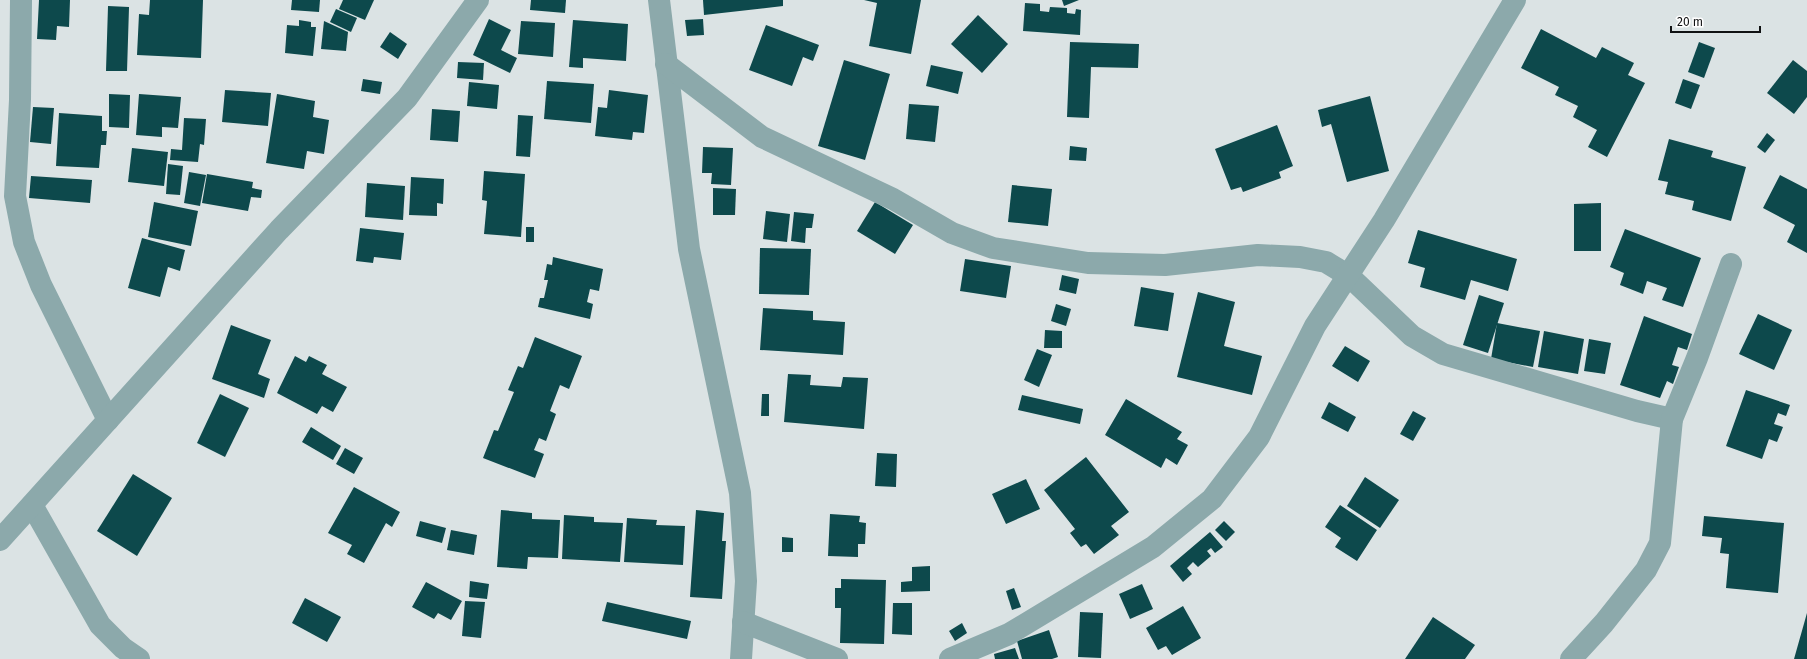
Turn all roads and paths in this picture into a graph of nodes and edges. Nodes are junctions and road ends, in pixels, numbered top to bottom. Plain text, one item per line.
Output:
1 (21, 0) edge
2 (478, 0) edge
3 (659, 0) edge
4 (1515, 0) edge
5 (666, 64) junction
6 (8, 197) edge
7 (1731, 264) dead end
8 (1349, 276) junction
9 (1672, 419) junction
10 (108, 420) junction
11 (32, 505) junction
12 (0, 540) edge
13 (743, 622) junction
14 (139, 659) edge
15 (741, 659) edge
16 (837, 659) edge
17 (950, 659) edge
18 (1571, 659) edge

1 - 6 street
2 - 10 street
3 - 5 street
4 - 8 street
5 - 8 street
5 - 13 street
6 - 10 street
7 - 9 street
8 - 9 street
8 - 17 street
9 - 18 street
10 - 11 street
11 - 12 street
11 - 14 street
13 - 15 street
13 - 16 street

